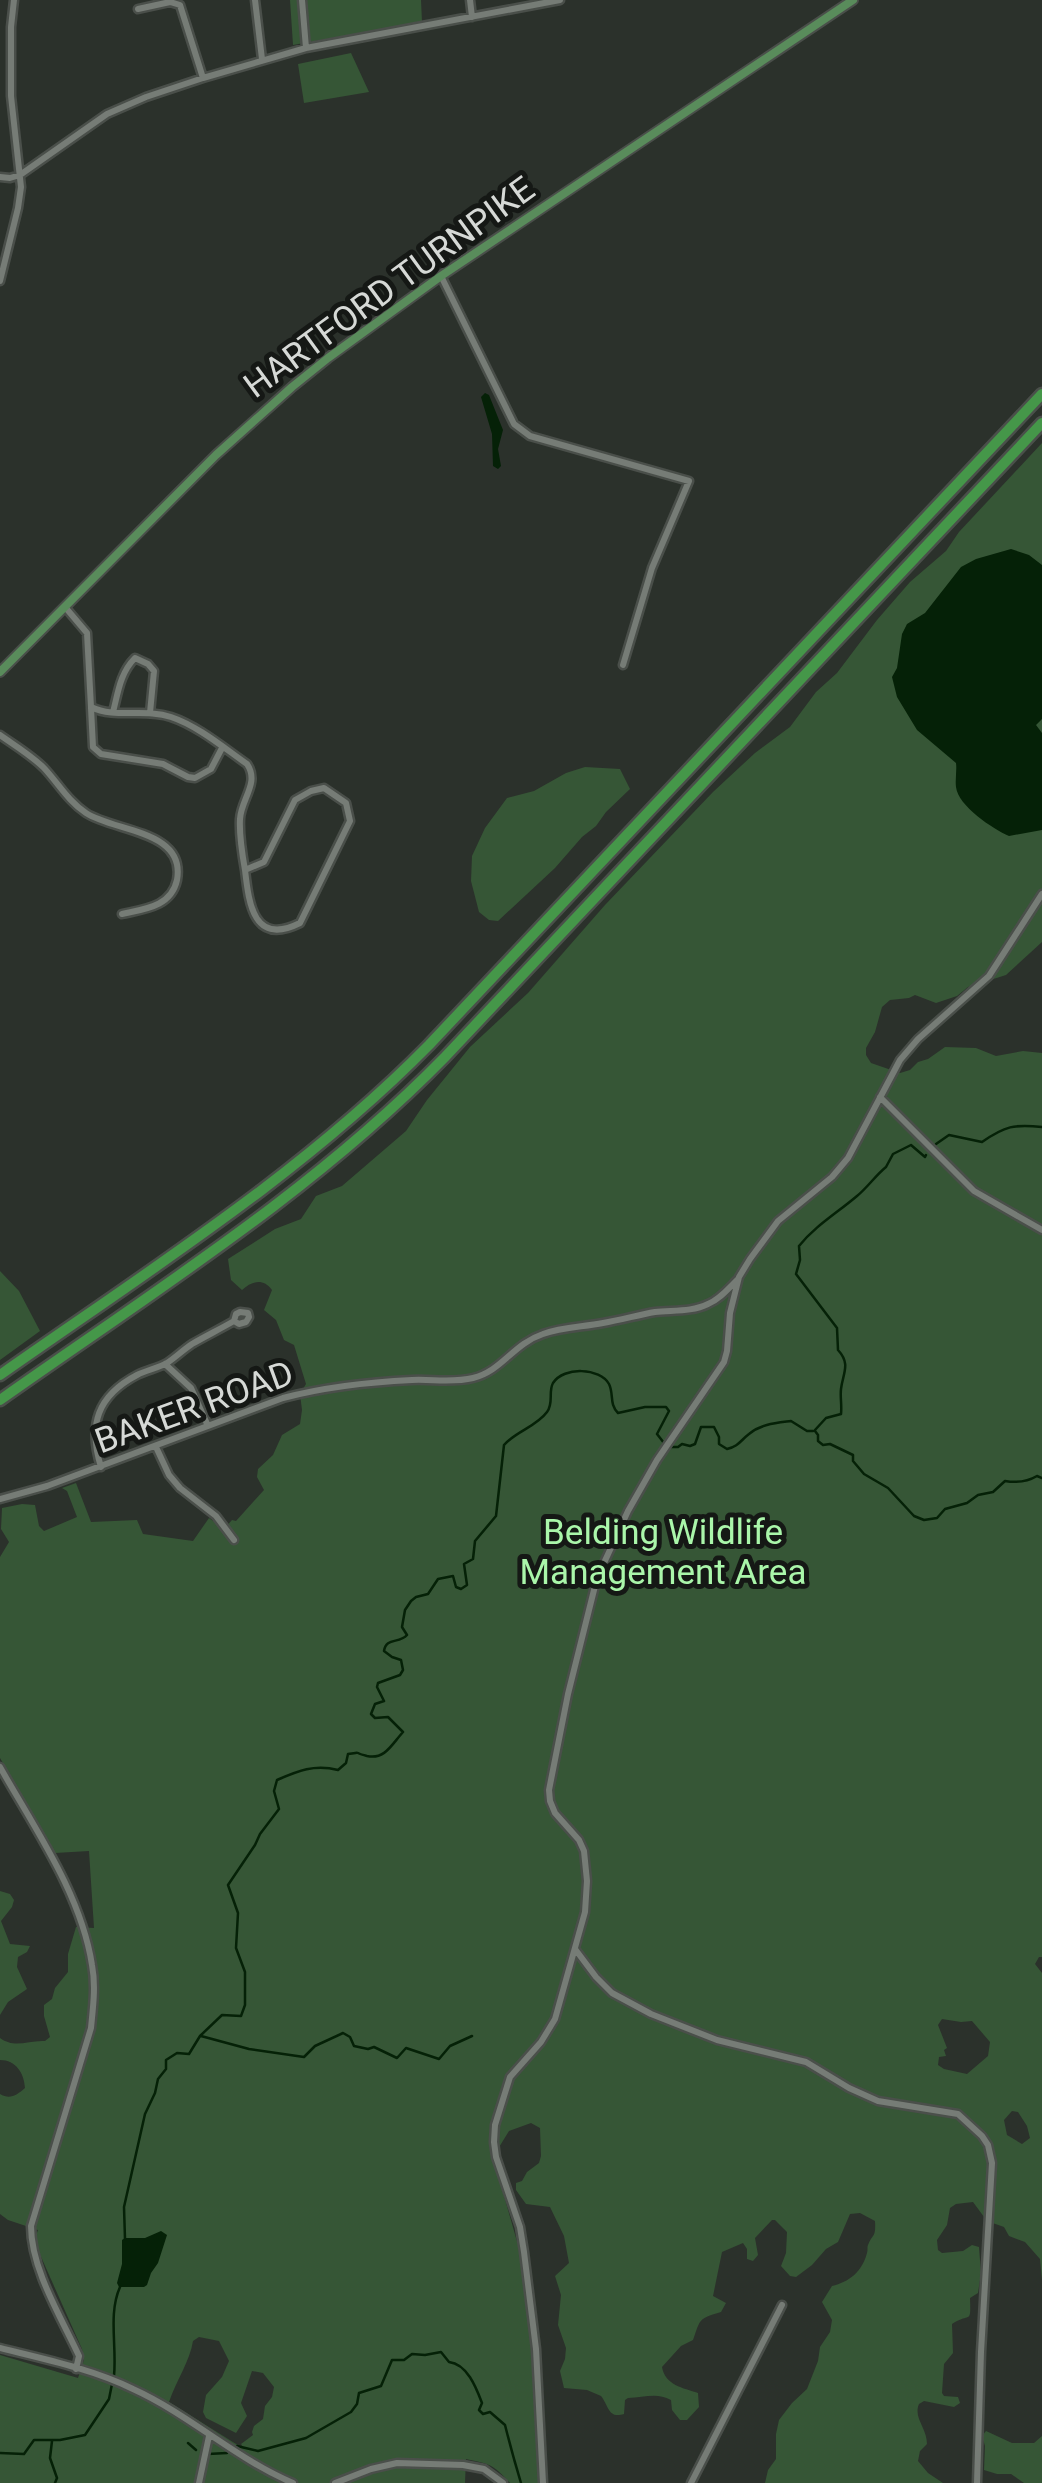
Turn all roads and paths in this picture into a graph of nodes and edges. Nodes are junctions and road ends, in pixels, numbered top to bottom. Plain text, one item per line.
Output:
1 (14, 0) edge
2 (256, 0) edge
3 (302, 0) edge
4 (470, 0) edge
5 (560, 0) edge
6 (854, 0) edge
7 (138, 9) dead end
8 (472, 16) junction
9 (306, 48) junction
10 (262, 59) junction
11 (203, 78) junction
12 (20, 174) junction
13 (0, 178) edge
14 (441, 276) junction
15 (0, 281) edge
16 (1042, 394) edge
17 (1042, 423) edge
18 (65, 607) junction
19 (623, 665) dead end
20 (0, 672) edge
21 (91, 707) junction
22 (114, 712) junction
23 (150, 713) junction
24 (0, 735) edge
25 (222, 748) junction
26 (245, 870) junction
27 (1042, 894) edge
28 (122, 914) dead end
29 (880, 1098) junction
30 (1042, 1230) edge
31 (739, 1277) junction
32 (234, 1321) dead end
33 (165, 1364) junction
34 (0, 1375) edge
35 (0, 1400) edge
36 (208, 1426) junction
37 (156, 1447) junction
38 (101, 1467) junction
39 (0, 1498) edge
40 (234, 1540) dead end
41 (0, 1767) edge
42 (574, 1948) junction
43 (782, 2305) dead end
44 (0, 2348) edge
45 (76, 2369) junction
46 (209, 2436) junction
47 (198, 2483) edge
48 (294, 2483) edge
49 (335, 2483) edge
50 (503, 2483) edge
51 (543, 2483) edge
52 (692, 2483) edge
53 (977, 2483) edge

1 - 12 street
2 - 10 street
3 - 9 street
4 - 8 street
5 - 8 street
6 - 14 main road, HARTFORD TURNPIKE
7 - 11 street
8 - 9 street
9 - 10 street
10 - 11 street
11 - 12 street
12 - 13 street
12 - 15 street
14 - 18 main road, HARTFORD TURNPIKE
14 - 19 street
16 - 34 highway
17 - 35 highway
18 - 20 main road, HARTFORD TURNPIKE
18 - 21 street
21 - 22 street
21 - 25 street
22 - 23 street
22 - 23 street
23 - 25 street
24 - 28 street
25 - 26 street
26 - 26 street
27 - 29 street
29 - 30 street
29 - 31 street
31 - 36 street, BAKER ROAD
31 - 42 street
32 - 33 street
33 - 36 street
33 - 38 street
36 - 37 street, BAKER ROAD
37 - 38 street, BAKER ROAD
37 - 40 street
38 - 39 street, BAKER ROAD
41 - 45 street
42 - 51 street
42 - 53 street
43 - 52 street
44 - 45 street
45 - 46 street
46 - 47 street
46 - 48 street
49 - 50 street

